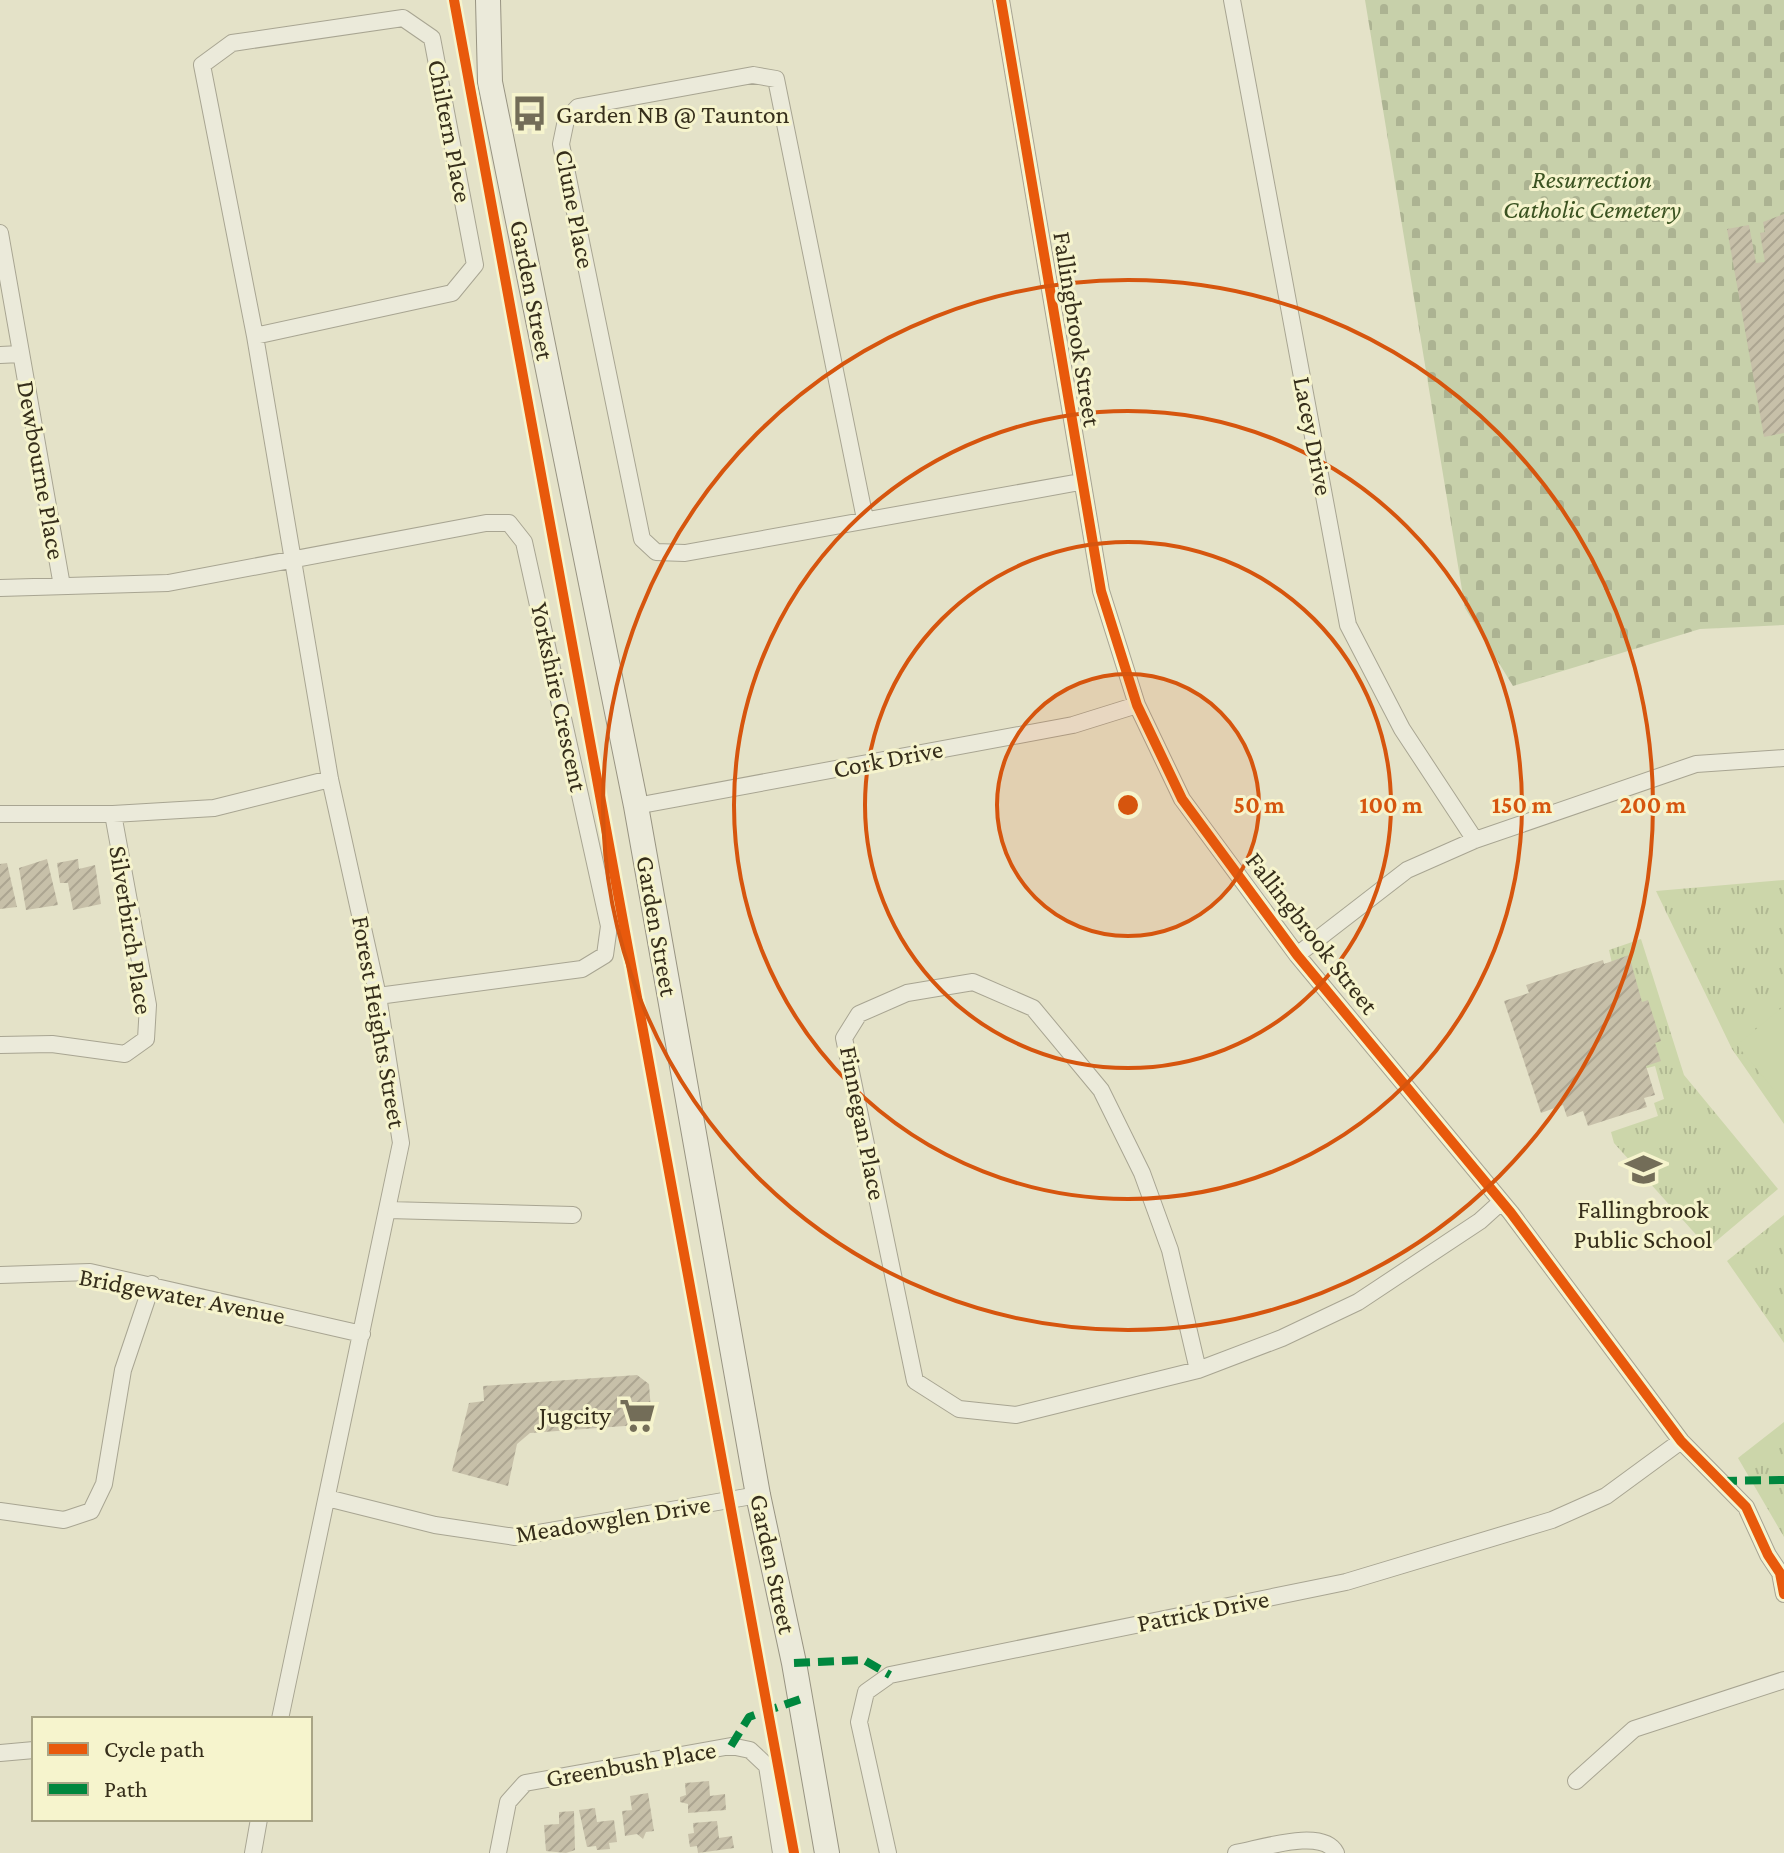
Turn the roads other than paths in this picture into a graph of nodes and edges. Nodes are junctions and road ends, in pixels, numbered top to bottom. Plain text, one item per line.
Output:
1 (488, 0) edge
2 (1001, 0) edge
3 (1232, 0) edge
4 (0, 233) edge
5 (255, 336) junction
6 (21, 354) junction
7 (0, 355) edge
8 (1080, 482) junction
9 (865, 519) junction
10 (294, 559) junction
11 (62, 586) junction
12 (0, 588) edge
13 (1137, 705) junction
14 (1784, 758) edge
15 (330, 779) junction
16 (636, 806) junction
17 (0, 814) edge
18 (113, 814) junction
19 (1475, 840) junction
20 (1297, 955) junction
21 (378, 996) junction
22 (0, 1045) edge
23 (1501, 1202) junction
24 (388, 1210) junction
25 (573, 1215) dead end
26 (0, 1275) edge
27 (152, 1284) junction
28 (362, 1334) junction
29 (1198, 1370) junction
30 (1681, 1441) junction
31 (758, 1495) junction
32 (327, 1498) junction
33 (0, 1511) edge
34 (1784, 1594) edge
35 (1784, 1680) edge
36 (280, 1717) edge
37 (32, 1750) edge
38 (0, 1753) edge
39 (1576, 1781) dead end
40 (259, 1821) edge
41 (253, 1853) edge
42 (498, 1853) edge
43 (781, 1853) edge
44 (827, 1853) edge
45 (888, 1853) edge
46 (1236, 1853) edge
47 (1336, 1853) edge

1 - 16 street, Garden Street
2 - 8 street, Fallingbrook Street
3 - 19 street, Lacey Drive
4 - 6 street, Dewbourne Place
5 - 5 street, Chiltern Place
5 - 10 street, Chiltern Place
6 - 7 street, Dewbourne Place
6 - 11 street, Dewbourne Place
8 - 9 street, Clune Place
8 - 13 street, Fallingbrook Street
9 - 9 street, Clune Place
10 - 11 street
10 - 15 street, Forest Heights Street
10 - 21 street, Yorkshire Crescent
11 - 12 street
13 - 16 street, Cork Drive
13 - 20 street, Fallingbrook Street
14 - 19 street
15 - 18 street, Silverbirch Place
15 - 21 street, Forest Heights Street
16 - 31 street, Garden Street
17 - 18 street, Silverbirch Place
18 - 22 street, Silverbirch Place
19 - 20 street
20 - 23 street, Fallingbrook Street
21 - 24 street, Forest Heights Street
23 - 29 street, Finnegan Place
23 - 30 street, Fallingbrook Street
24 - 25 street
24 - 28 street, Forest Heights Street
26 - 27 street, Bridgewater Avenue
27 - 28 street, Bridgewater Avenue
27 - 33 street
28 - 32 street, Forest Heights Street
29 - 29 street, Finnegan Place
30 - 34 street, Fallingbrook Street
30 - 45 street, Patrick Drive
31 - 32 street, Meadowglen Drive
31 - 44 street, Garden Street
32 - 36 street, Forest Heights Street
35 - 39 street
37 - 38 street
40 - 41 street
42 - 43 street, Greenbush Place
46 - 47 street

